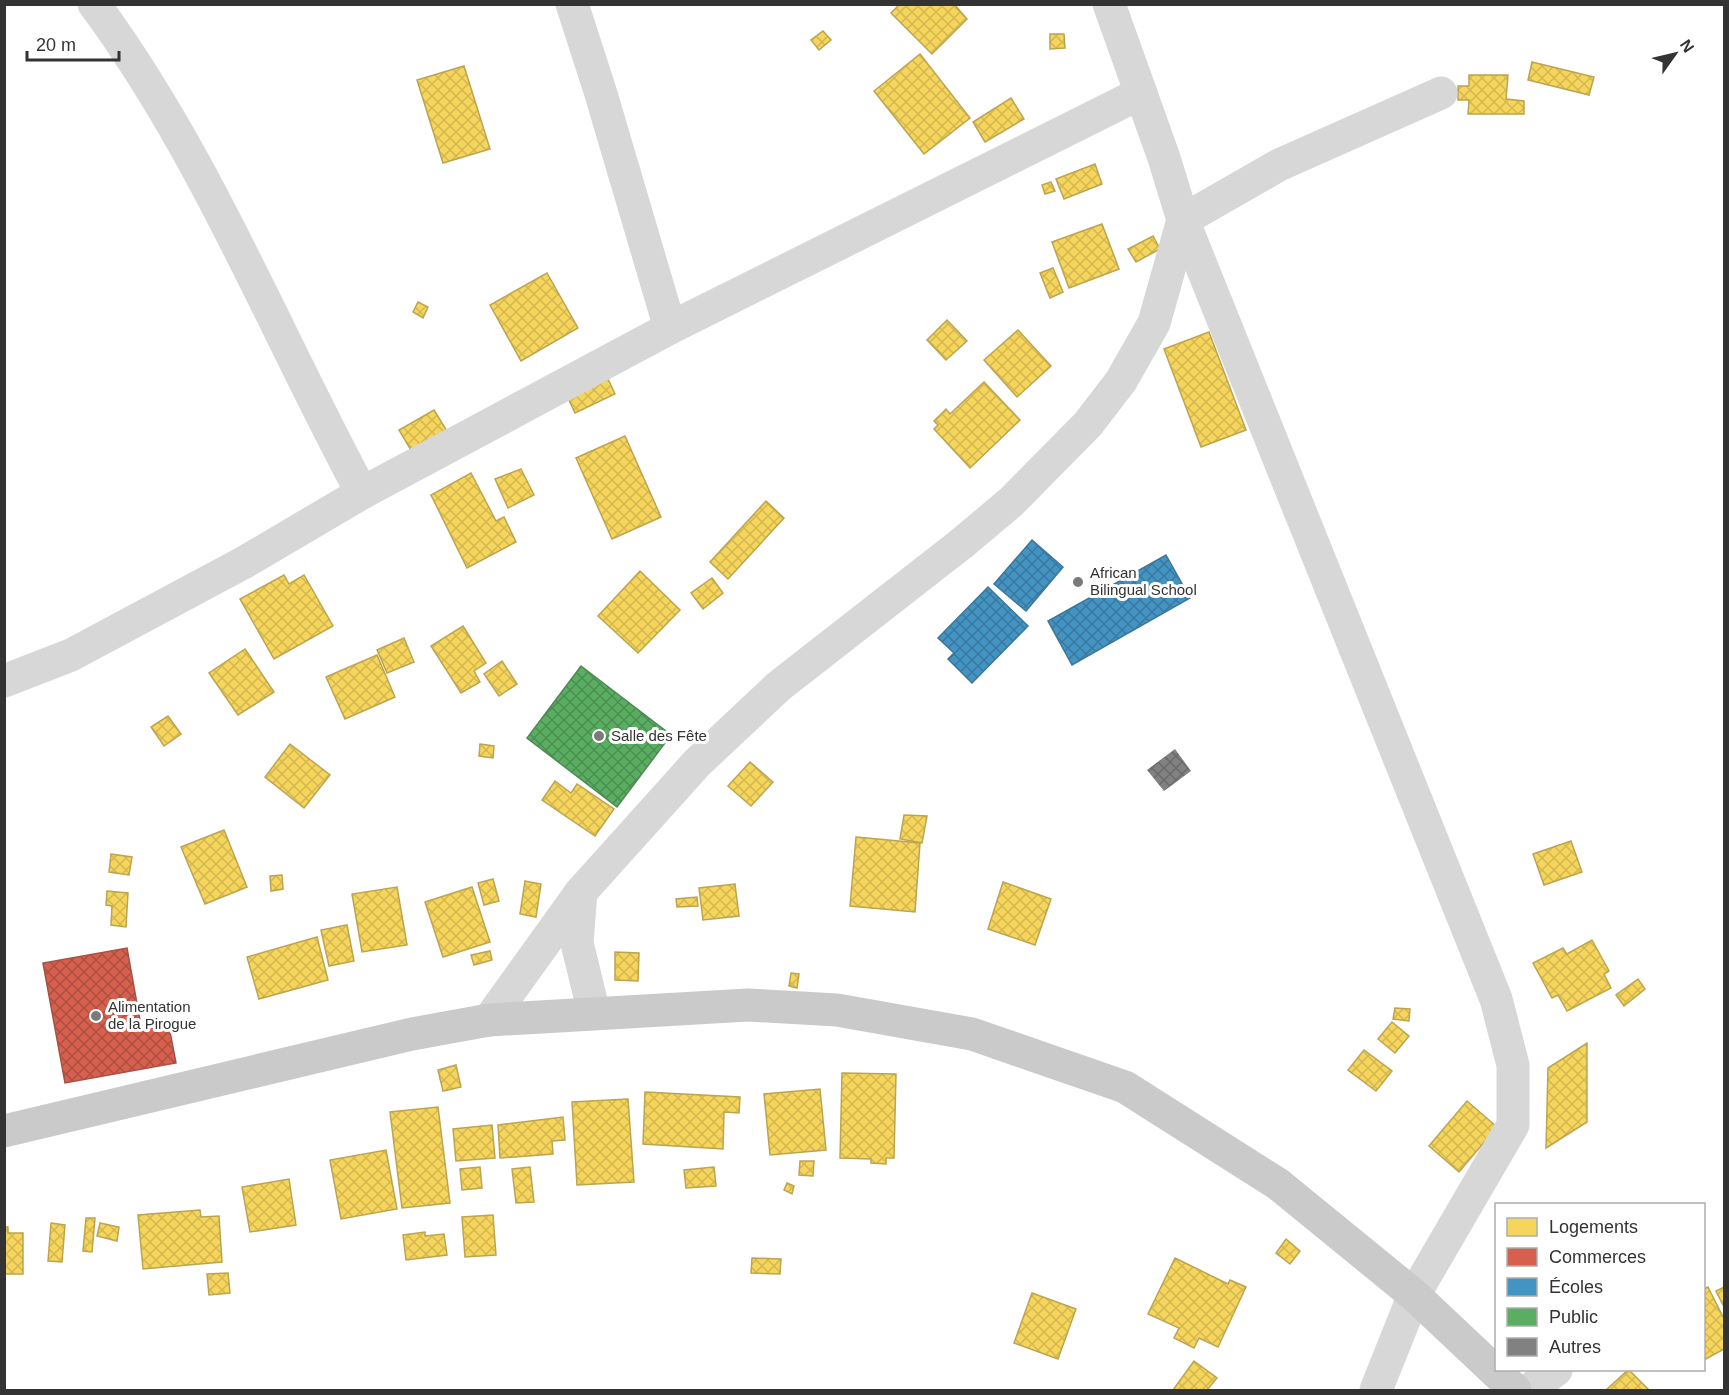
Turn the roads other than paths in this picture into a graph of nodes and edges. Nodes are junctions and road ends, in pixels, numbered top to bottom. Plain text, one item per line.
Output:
1 (94, 4) edge
2 (572, 4) edge
3 (1115, 8) edge
4 (1141, 93) junction
5 (1441, 93) dead end
6 (1183, 220) junction
7 (670, 328) junction
8 (362, 493) junction
9 (4, 681) edge
10 (581, 892) junction
11 (594, 1013) junction
12 (489, 1020) junction
13 (4, 1131) edge
14 (1414, 1295) junction
15 (1555, 1371) edge
16 (1376, 1390) edge
17 (1515, 1390) edge
18 (1529, 1390) edge

1 - 8 street
2 - 7 street
3 - 4 street
4 - 6 street
4 - 7 street
5 - 6 street
6 - 10 street
6 - 14 street
7 - 8 street
8 - 9 street
10 - 11 street
10 - 12 street
11 - 12 main road
11 - 14 main road
12 - 13 main road
14 - 16 street
14 - 17 main road
15 - 18 street

